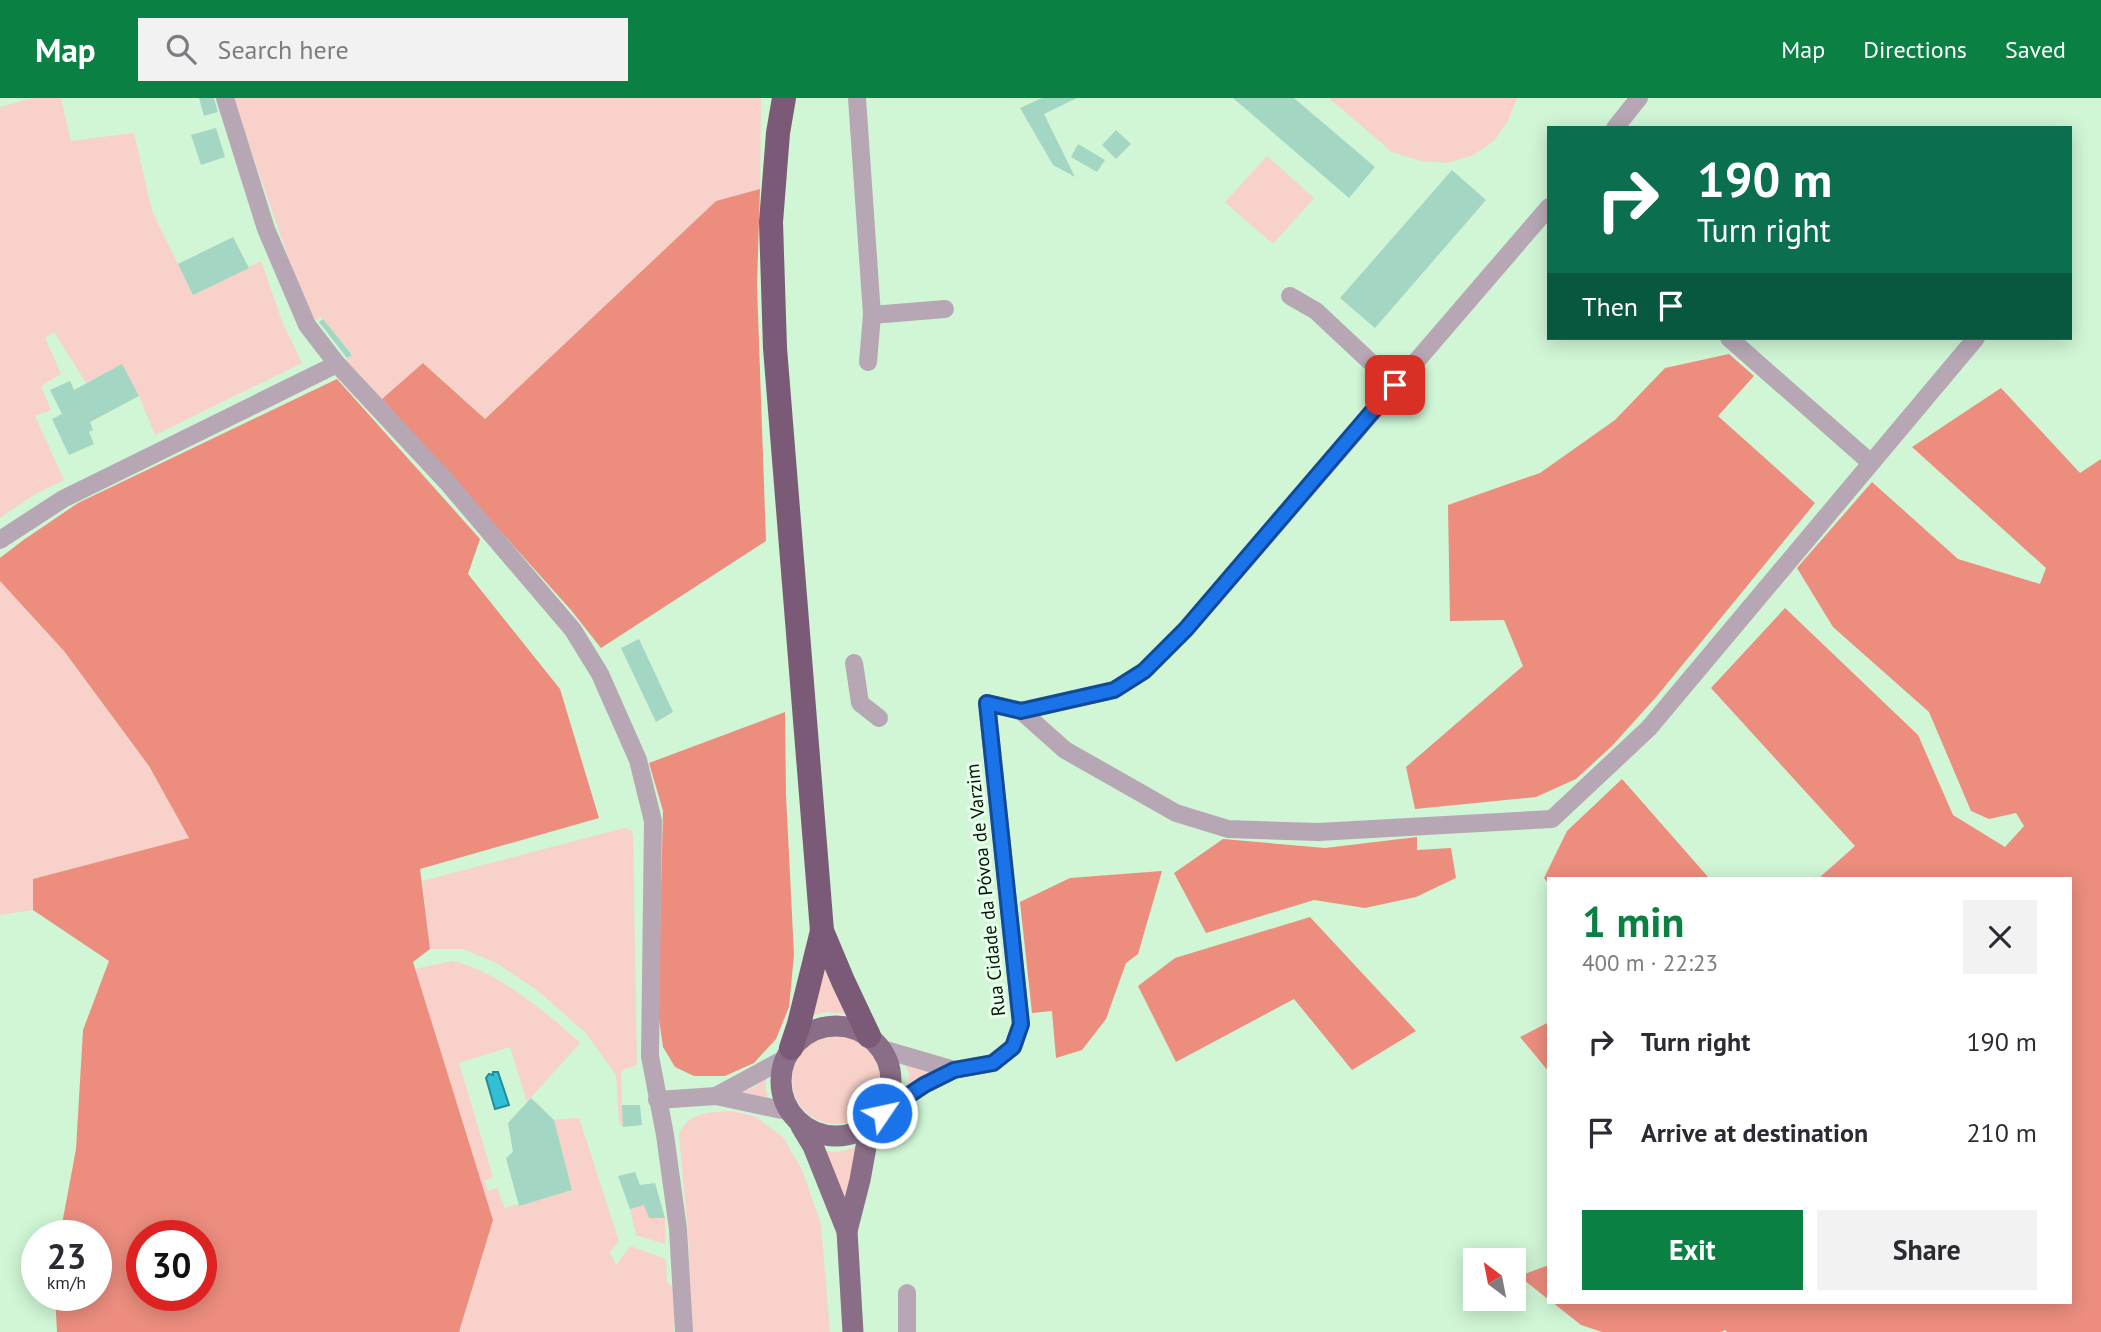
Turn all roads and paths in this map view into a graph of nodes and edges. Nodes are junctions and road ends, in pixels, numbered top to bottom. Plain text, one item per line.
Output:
1 (225, 98) edge
2 (784, 98) edge
3 (857, 98) edge
4 (1639, 98) edge
5 (1617, 126) edge
6 (1547, 210) edge
7 (1290, 296) dead end
8 (945, 309) dead end
9 (872, 315) junction
10 (1731, 340) edge
11 (1974, 340) edge
12 (868, 362) dead end
13 (337, 364) junction
14 (1395, 385) junction
15 (1871, 463) junction
16 (0, 540) edge
17 (854, 663) dead end
18 (1021, 711) junction
19 (879, 718) dead end
20 (822, 931) junction
21 (875, 1042) junction
22 (788, 1053) junction
23 (954, 1070) junction
24 (716, 1096) junction
25 (657, 1100) junction
26 (796, 1119) junction
27 (876, 1119) junction
28 (847, 1231) junction
29 (907, 1293) dead end
30 (684, 1332) edge
31 (853, 1332) edge
32 (907, 1332) edge

1 - 13 street
2 - 20 highway
3 - 9 street
4 - 5 street
6 - 14 street
7 - 14 street
8 - 9 street
9 - 12 street
10 - 15 street
11 - 15 street
13 - 16 street
13 - 25 street
14 - 18 street
15 - 18 street
17 - 19 street
18 - 23 street, Rua Cidade da Póvoa de Varzim
20 - 21 highway
20 - 22 highway
21 - 22 main road
21 - 23 street
21 - 27 main road
22 - 24 street
22 - 26 main road
23 - 27 street, Rua Cidade da Póvoa de Varzim
24 - 25 street
24 - 26 street
25 - 30 street
26 - 27 main road
26 - 28 main road
27 - 28 main road
28 - 31 main road
29 - 32 street

